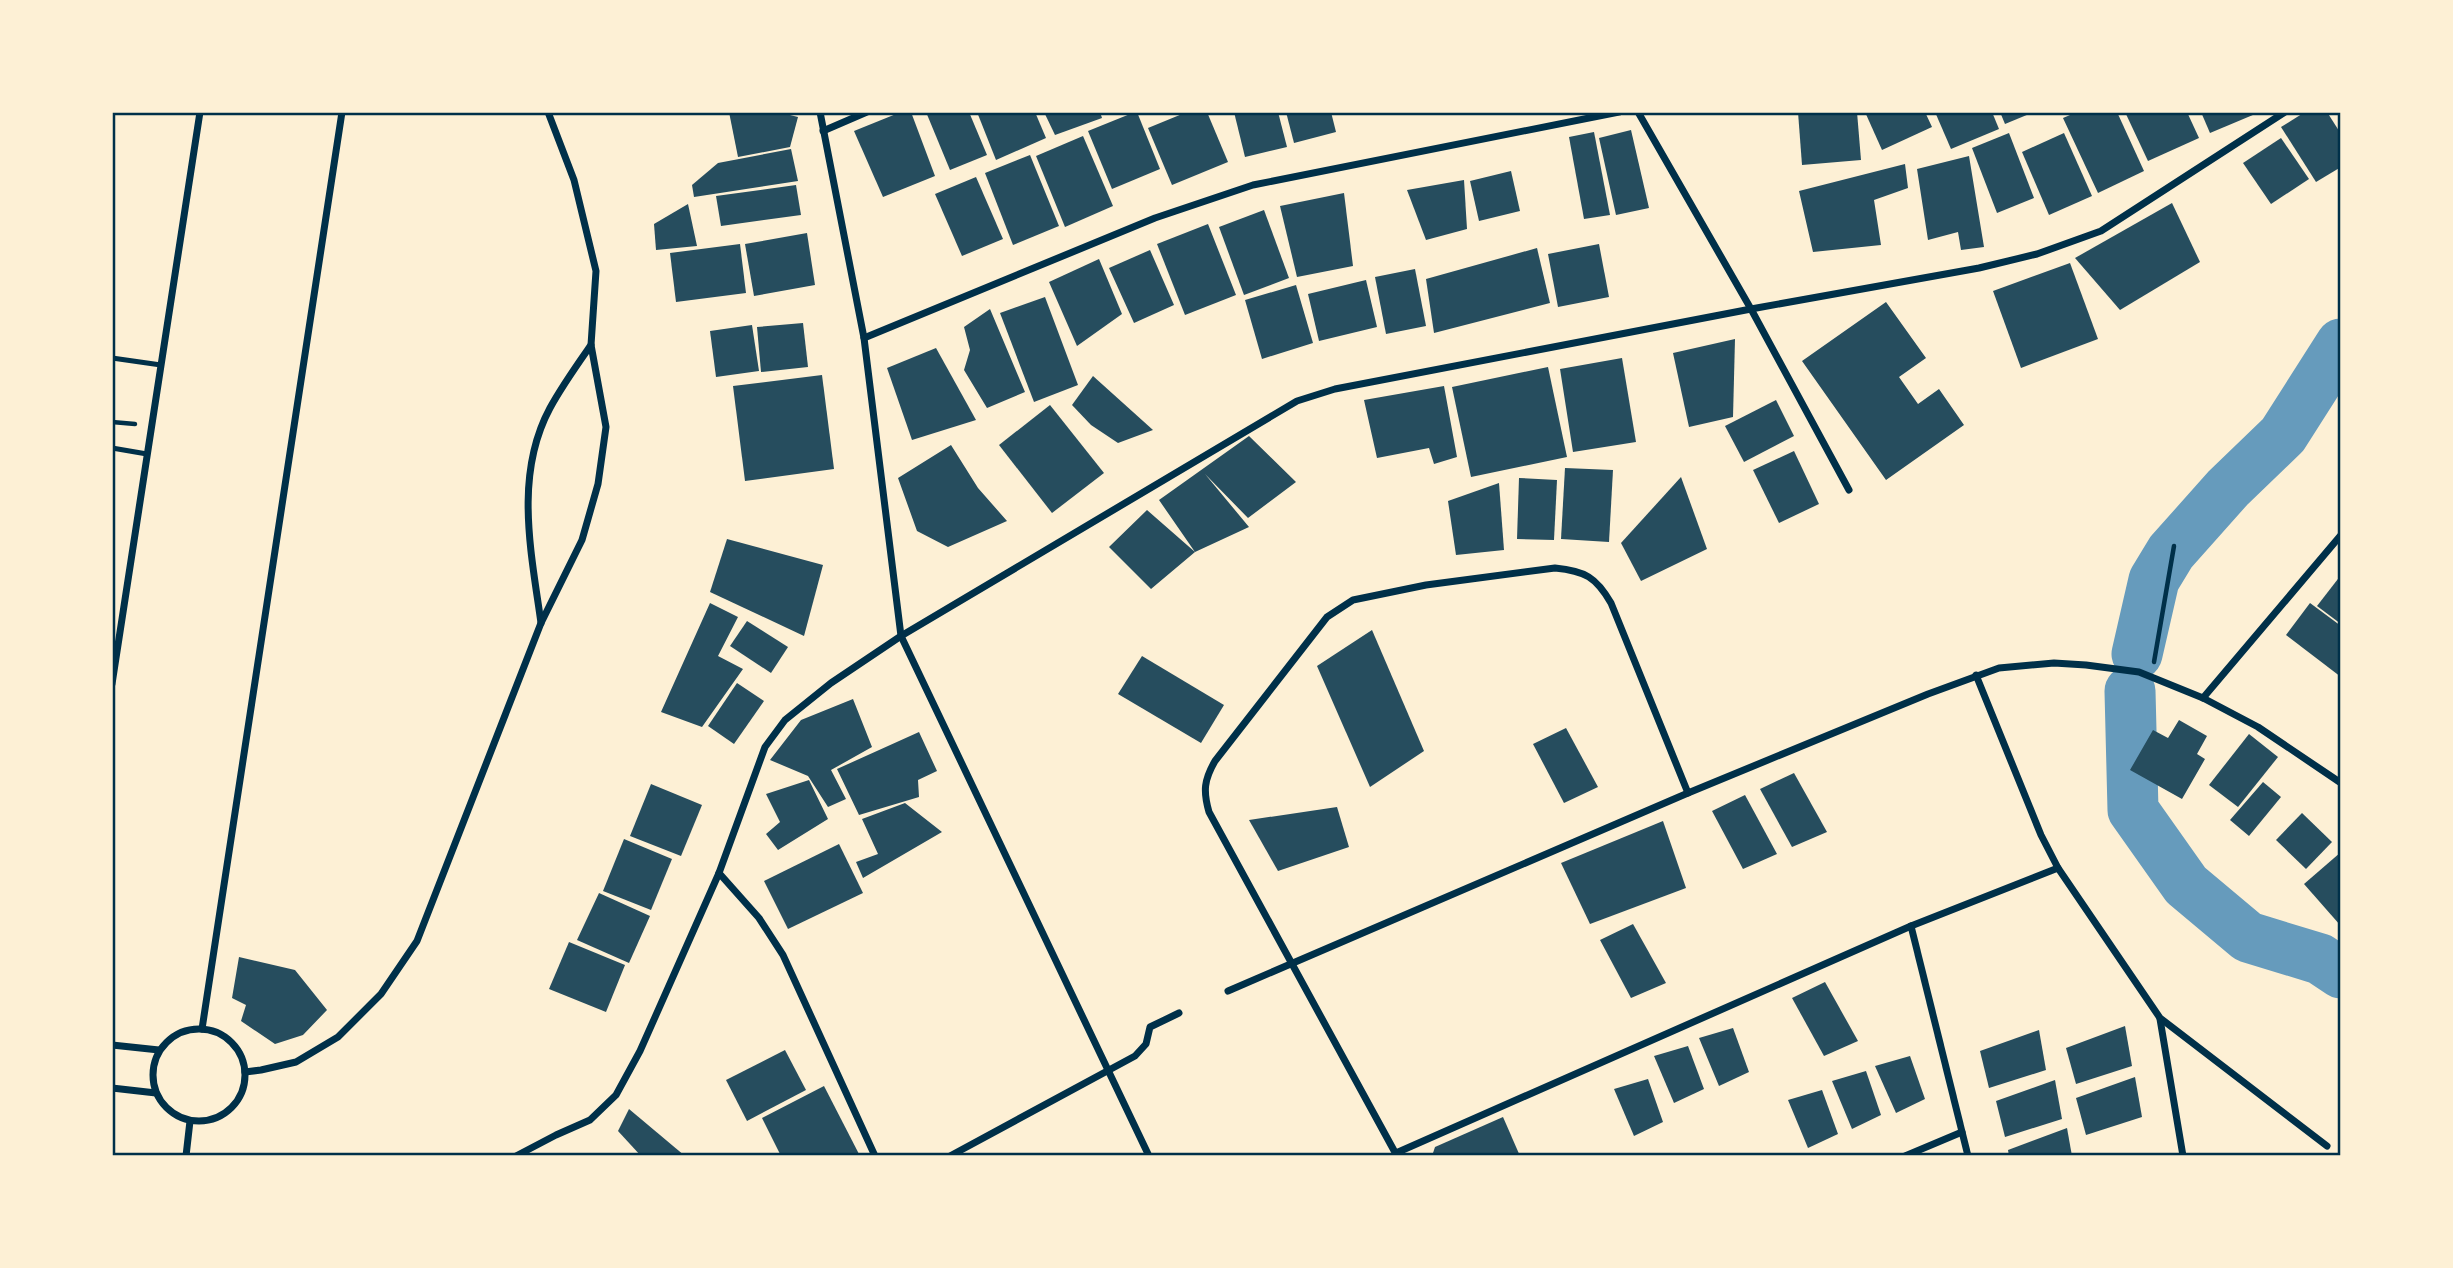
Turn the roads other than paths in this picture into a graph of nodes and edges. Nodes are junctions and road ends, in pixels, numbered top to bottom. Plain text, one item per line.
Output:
1 (200, 112) edge
2 (342, 112) edge
3 (548, 112) edge
4 (820, 112) edge
5 (867, 112) edge
6 (1619, 112) edge
7 (1638, 112) edge
8 (2285, 112) edge
9 (823, 131) junction
10 (1751, 309) junction
11 (864, 338) junction
12 (591, 345) junction
13 (112, 358) edge
14 (161, 365) junction
15 (112, 448) edge
16 (148, 454) junction
17 (1849, 491) dead end
18 (2341, 535) edge
19 (541, 623) junction
20 (901, 636) junction
21 (1976, 675) junction
22 (112, 684) edge
23 (2203, 698) junction
24 (2341, 783) edge
25 (1688, 793) junction
26 (2057, 868) junction
27 (719, 873) junction
28 (1911, 926) junction
29 (1292, 963) junction
30 (1228, 991) dead end
31 (1179, 1013) dead end
32 (2160, 1018) junction
33 (202, 1029) junction
34 (112, 1045) edge
35 (159, 1050) junction
36 (1110, 1070) junction
37 (245, 1072) junction
38 (112, 1088) edge
39 (156, 1093) junction
40 (191, 1121) junction
41 (1962, 1132) junction
42 (2327, 1146) dead end
43 (1397, 1154) edge
44 (186, 1156) edge
45 (516, 1156) edge
46 (875, 1156) edge
47 (950, 1156) edge
48 (1149, 1156) edge
49 (1905, 1156) edge
50 (1968, 1156) edge
51 (2183, 1156) edge

1 - 14 street
2 - 33 street
3 - 12 street
4 - 9 street
5 - 9 street
6 - 11 street
7 - 10 street
8 - 10 street
9 - 11 street
10 - 17 street
10 - 20 street
11 - 20 street
12 - 19 street
12 - 19 street
13 - 14 lane
14 - 16 street
15 - 16 lane
16 - 22 street
18 - 23 street
19 - 37 street
20 - 27 street
20 - 36 street
21 - 23 street
21 - 25 street
21 - 26 street
23 - 24 street
25 - 29 street
25 - 29 street
26 - 28 street
26 - 32 street
27 - 45 street
27 - 46 street
28 - 41 street
28 - 43 street
29 - 30 street
29 - 43 street
31 - 36 street
32 - 42 street
32 - 51 street
33 - 35 street
33 - 37 street
34 - 35 street
35 - 39 street
36 - 47 street
36 - 48 street
37 - 40 street
38 - 39 street
39 - 40 street
40 - 44 street
41 - 49 street
41 - 50 street

